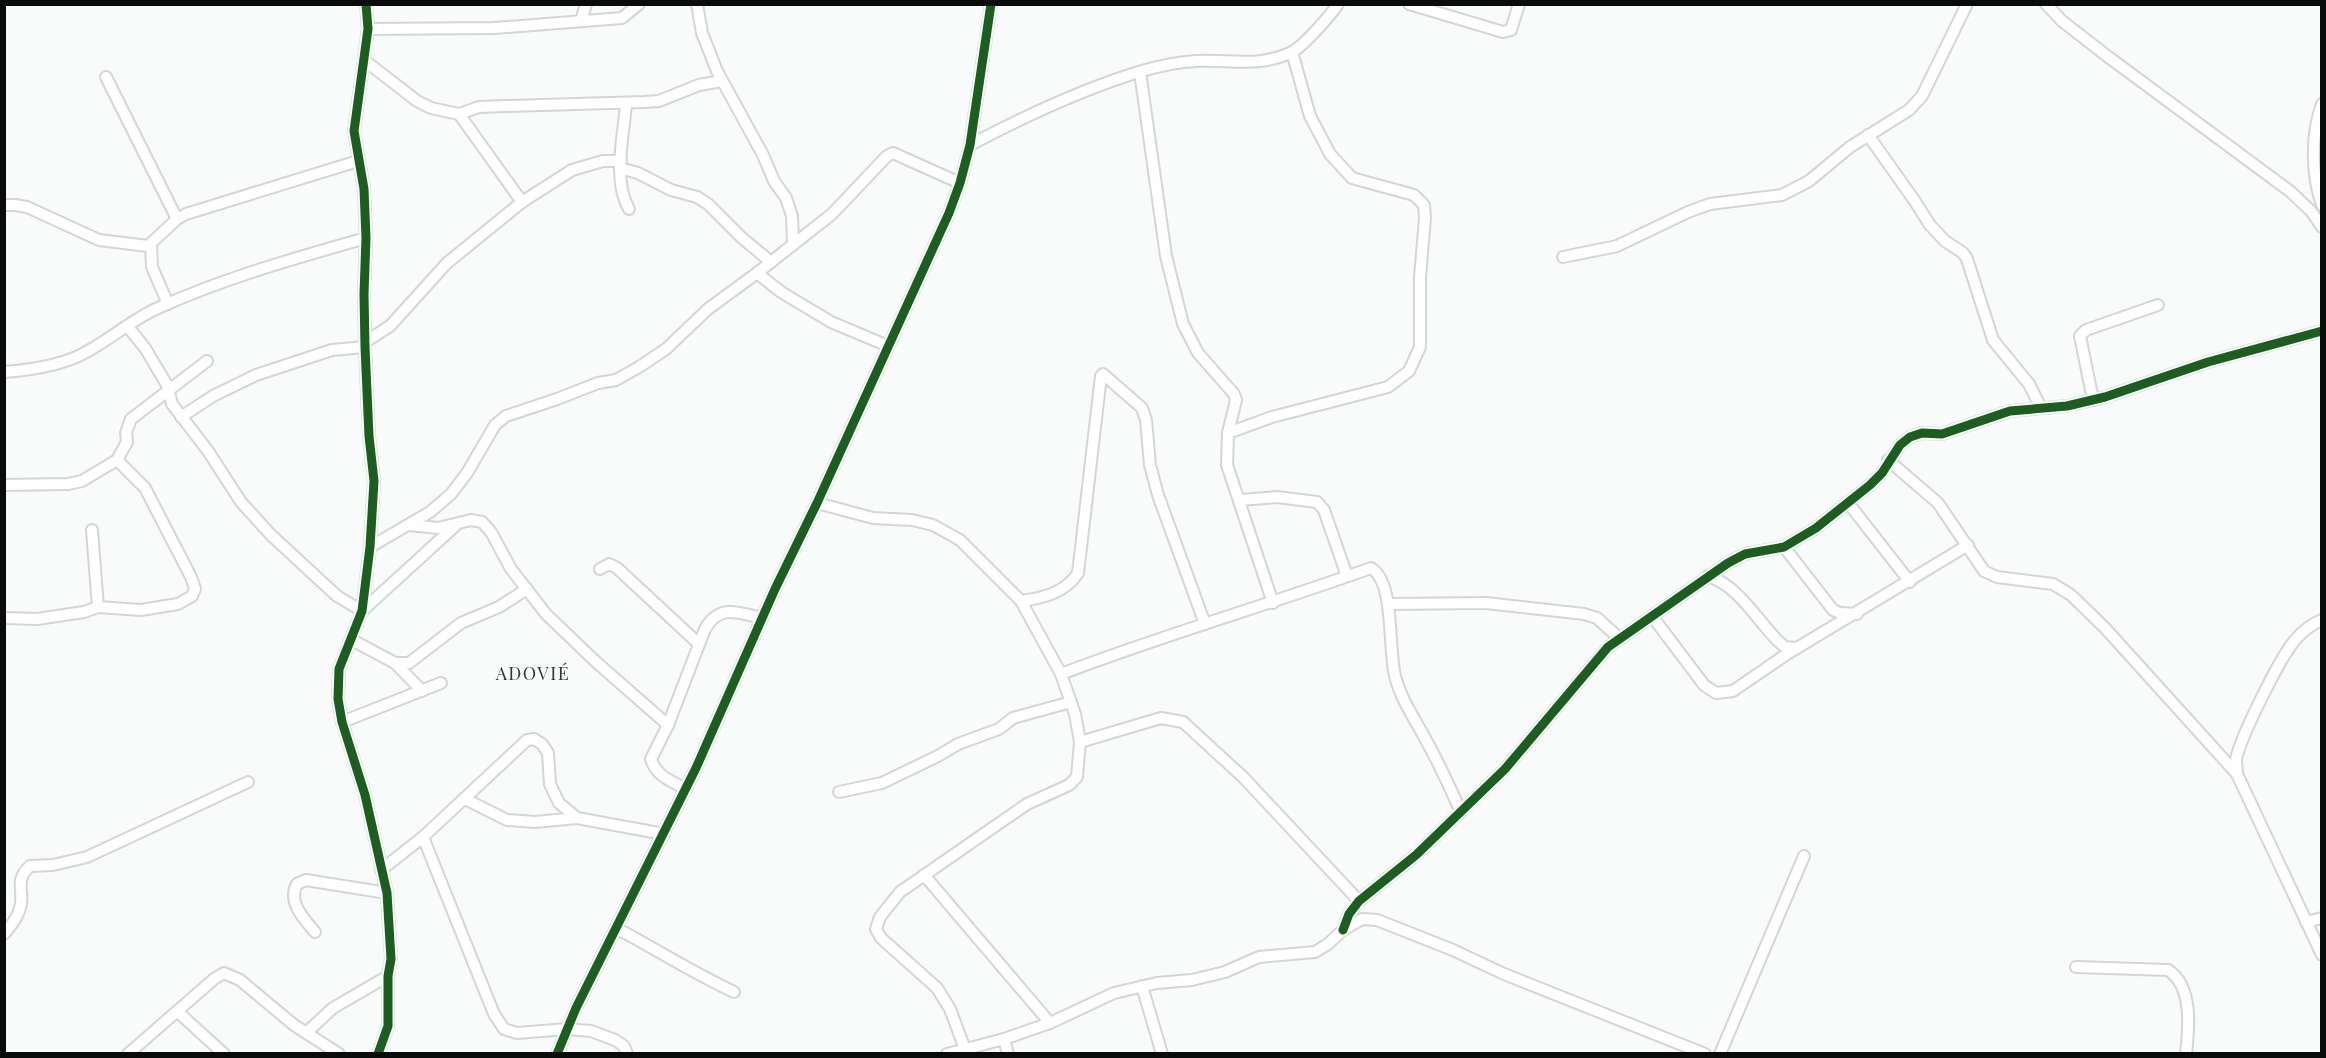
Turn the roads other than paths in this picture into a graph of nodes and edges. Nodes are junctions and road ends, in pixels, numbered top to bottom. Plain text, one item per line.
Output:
1 (366, 4) edge
2 (586, 4) edge
3 (639, 4) edge
4 (697, 4) edge
5 (991, 4) edge
6 (1338, 4) edge
7 (1409, 4) edge
8 (1519, 4) edge
9 (1967, 4) edge
10 (2046, 4) edge
11 (581, 21) junction
12 (368, 29) junction
13 (1292, 52) junction
14 (364, 60) junction
15 (1140, 72) junction
16 (106, 77) dead end
17 (722, 81) junction
18 (626, 103) junction
19 (2322, 104) edge
20 (459, 114) junction
21 (1868, 135) junction
22 (970, 145) junction
23 (2318, 148) edge
24 (358, 161) junction
25 (620, 164) junction
26 (960, 183) junction
27 (522, 202) junction
28 (2322, 205) edge
29 (4, 206) edge
30 (628, 209) dead end
31 (177, 219) junction
32 (2322, 227) edge
33 (366, 238) junction
34 (151, 244) junction
35 (793, 245) junction
36 (1563, 257) dead end
37 (771, 262) junction
38 (757, 273) junction
39 (168, 304) junction
40 (2158, 305) dead end
41 (128, 327) junction
42 (2322, 331) edge
43 (365, 344) junction
44 (888, 346) junction
45 (207, 361) dead end
46 (4, 372) edge
47 (167, 392) junction
48 (2093, 400) junction
49 (2041, 408) junction
50 (181, 417) junction
51 (1228, 433) junction
52 (117, 460) junction
53 (1888, 460) junction
54 (4, 485) edge
55 (1240, 500) junction
56 (818, 503) junction
57 (1849, 504) junction
58 (409, 525) junction
59 (455, 526) junction
60 (92, 530) dead end
61 (1968, 545) junction
62 (370, 547) junction
63 (1784, 547) junction
64 (600, 569) dead end
65 (1347, 576) junction
66 (1708, 576) junction
67 (1910, 582) junction
68 (527, 589) junction
69 (1021, 601) junction
70 (1273, 603) junction
71 (1389, 604) junction
72 (98, 607) junction
73 (362, 611) junction
74 (1857, 614) junction
75 (1652, 616) junction
76 (4, 618) edge
77 (762, 618) junction
78 (2322, 620) edge
79 (1205, 624) junction
80 (1619, 638) junction
81 (352, 640) junction
82 (699, 644) junction
83 (1797, 648) junction
84 (395, 663) junction
85 (1061, 674) junction
86 (441, 683) dead end
87 (422, 690) junction
88 (1071, 702) junction
89 (342, 722) junction
90 (668, 725) junction
91 (1080, 742) junction
92 (2237, 774) junction
93 (248, 782) dead end
94 (686, 789) junction
95 (839, 792) dead end
96 (465, 799) junction
97 (1461, 812) junction
98 (576, 818) junction
99 (664, 834) junction
100 (423, 837) junction
101 (1804, 855) dead end
102 (381, 870) junction
103 (924, 875) junction
104 (387, 893) junction
105 (1359, 901) junction
106 (2322, 918) edge
107 (2306, 922) junction
108 (616, 928) junction
109 (1343, 930) junction
110 (315, 932) dead end
111 (4, 934) edge
112 (2322, 955) edge
113 (2076, 967) dead end
114 (388, 976) junction
115 (1142, 986) junction
116 (734, 992) dead end
117 (177, 1012) junction
118 (1050, 1023) junction
119 (567, 1029) junction
120 (306, 1033) junction
121 (1004, 1039) junction
122 (965, 1049) junction
123 (128, 1053) edge
124 (224, 1053) edge
125 (339, 1053) edge
126 (378, 1053) edge
127 (557, 1053) edge
128 (627, 1053) edge
129 (947, 1053) edge
130 (1008, 1053) edge
131 (1162, 1053) edge
132 (1705, 1053) edge
133 (1720, 1053) edge
134 (2186, 1053) edge

1 - 12 street
2 - 11 street
3 - 11 street
4 - 17 street
5 - 22 street
6 - 13 street
7 - 8 street
9 - 21 street
10 - 32 street
11 - 12 street
12 - 14 street
13 - 15 street
13 - 51 street
14 - 20 street
14 - 24 street
15 - 22 street
15 - 51 street
16 - 31 street
17 - 18 street
17 - 35 street
18 - 20 street
18 - 25 street
19 - 23 street
20 - 27 street
21 - 36 street
21 - 49 street
22 - 26 street
23 - 28 street
24 - 31 street
24 - 33 street
25 - 27 street
25 - 30 street
25 - 37 street
26 - 35 street
26 - 44 street
27 - 43 street
29 - 34 street
31 - 34 street
33 - 39 street
33 - 43 street
34 - 39 street
35 - 37 street
37 - 38 street
38 - 44 street
38 - 58 street
39 - 41 street
40 - 48 street
41 - 46 street
41 - 47 street
42 - 48 street
43 - 50 street
43 - 62 street
44 - 56 street
45 - 47 street
47 - 50 street
47 - 52 street
48 - 49 street
49 - 53 street
50 - 73 street
51 - 55 street
52 - 54 street
52 - 72 street
53 - 57 street
53 - 61 street
55 - 65 street
55 - 70 street
56 - 69 street
56 - 77 street
57 - 63 street
57 - 67 street
58 - 59 street
58 - 62 street
59 - 68 street
59 - 73 street
60 - 72 street
61 - 67 street
61 - 92 street
62 - 73 street
63 - 66 street
63 - 74 street
64 - 82 street
65 - 70 street
65 - 71 street
66 - 75 street
66 - 83 street
67 - 74 street
68 - 84 street
68 - 90 street
69 - 79 street
69 - 85 street
70 - 79 street
71 - 80 street
71 - 97 street
72 - 76 street
73 - 81 street
74 - 83 street
75 - 80 street
75 - 83 street
77 - 82 street
77 - 94 street
78 - 92 street
79 - 85 street
80 - 97 street
81 - 84 street
81 - 89 street
82 - 90 street
84 - 87 street
85 - 88 street
86 - 87 street
87 - 89 street
88 - 91 street
88 - 95 street
89 - 102 street
90 - 94 street
91 - 103 street
91 - 105 street
92 - 107 street
93 - 111 street
94 - 99 street
96 - 98 street
96 - 98 street
96 - 100 street
97 - 105 street
98 - 99 street
99 - 108 street
100 - 102 street
100 - 119 street
101 - 133 street
102 - 104 street
103 - 118 street
103 - 122 street
104 - 110 street
104 - 114 street
105 - 109 street
106 - 107 street
107 - 112 street
108 - 116 street
108 - 119 street
109 - 115 street
109 - 132 street
113 - 134 street
114 - 120 street
114 - 126 street
115 - 118 street
115 - 131 street
117 - 120 street
117 - 123 street
117 - 124 street
118 - 121 street
119 - 127 street
119 - 128 street
120 - 125 street
121 - 122 street
121 - 130 street
122 - 129 street

